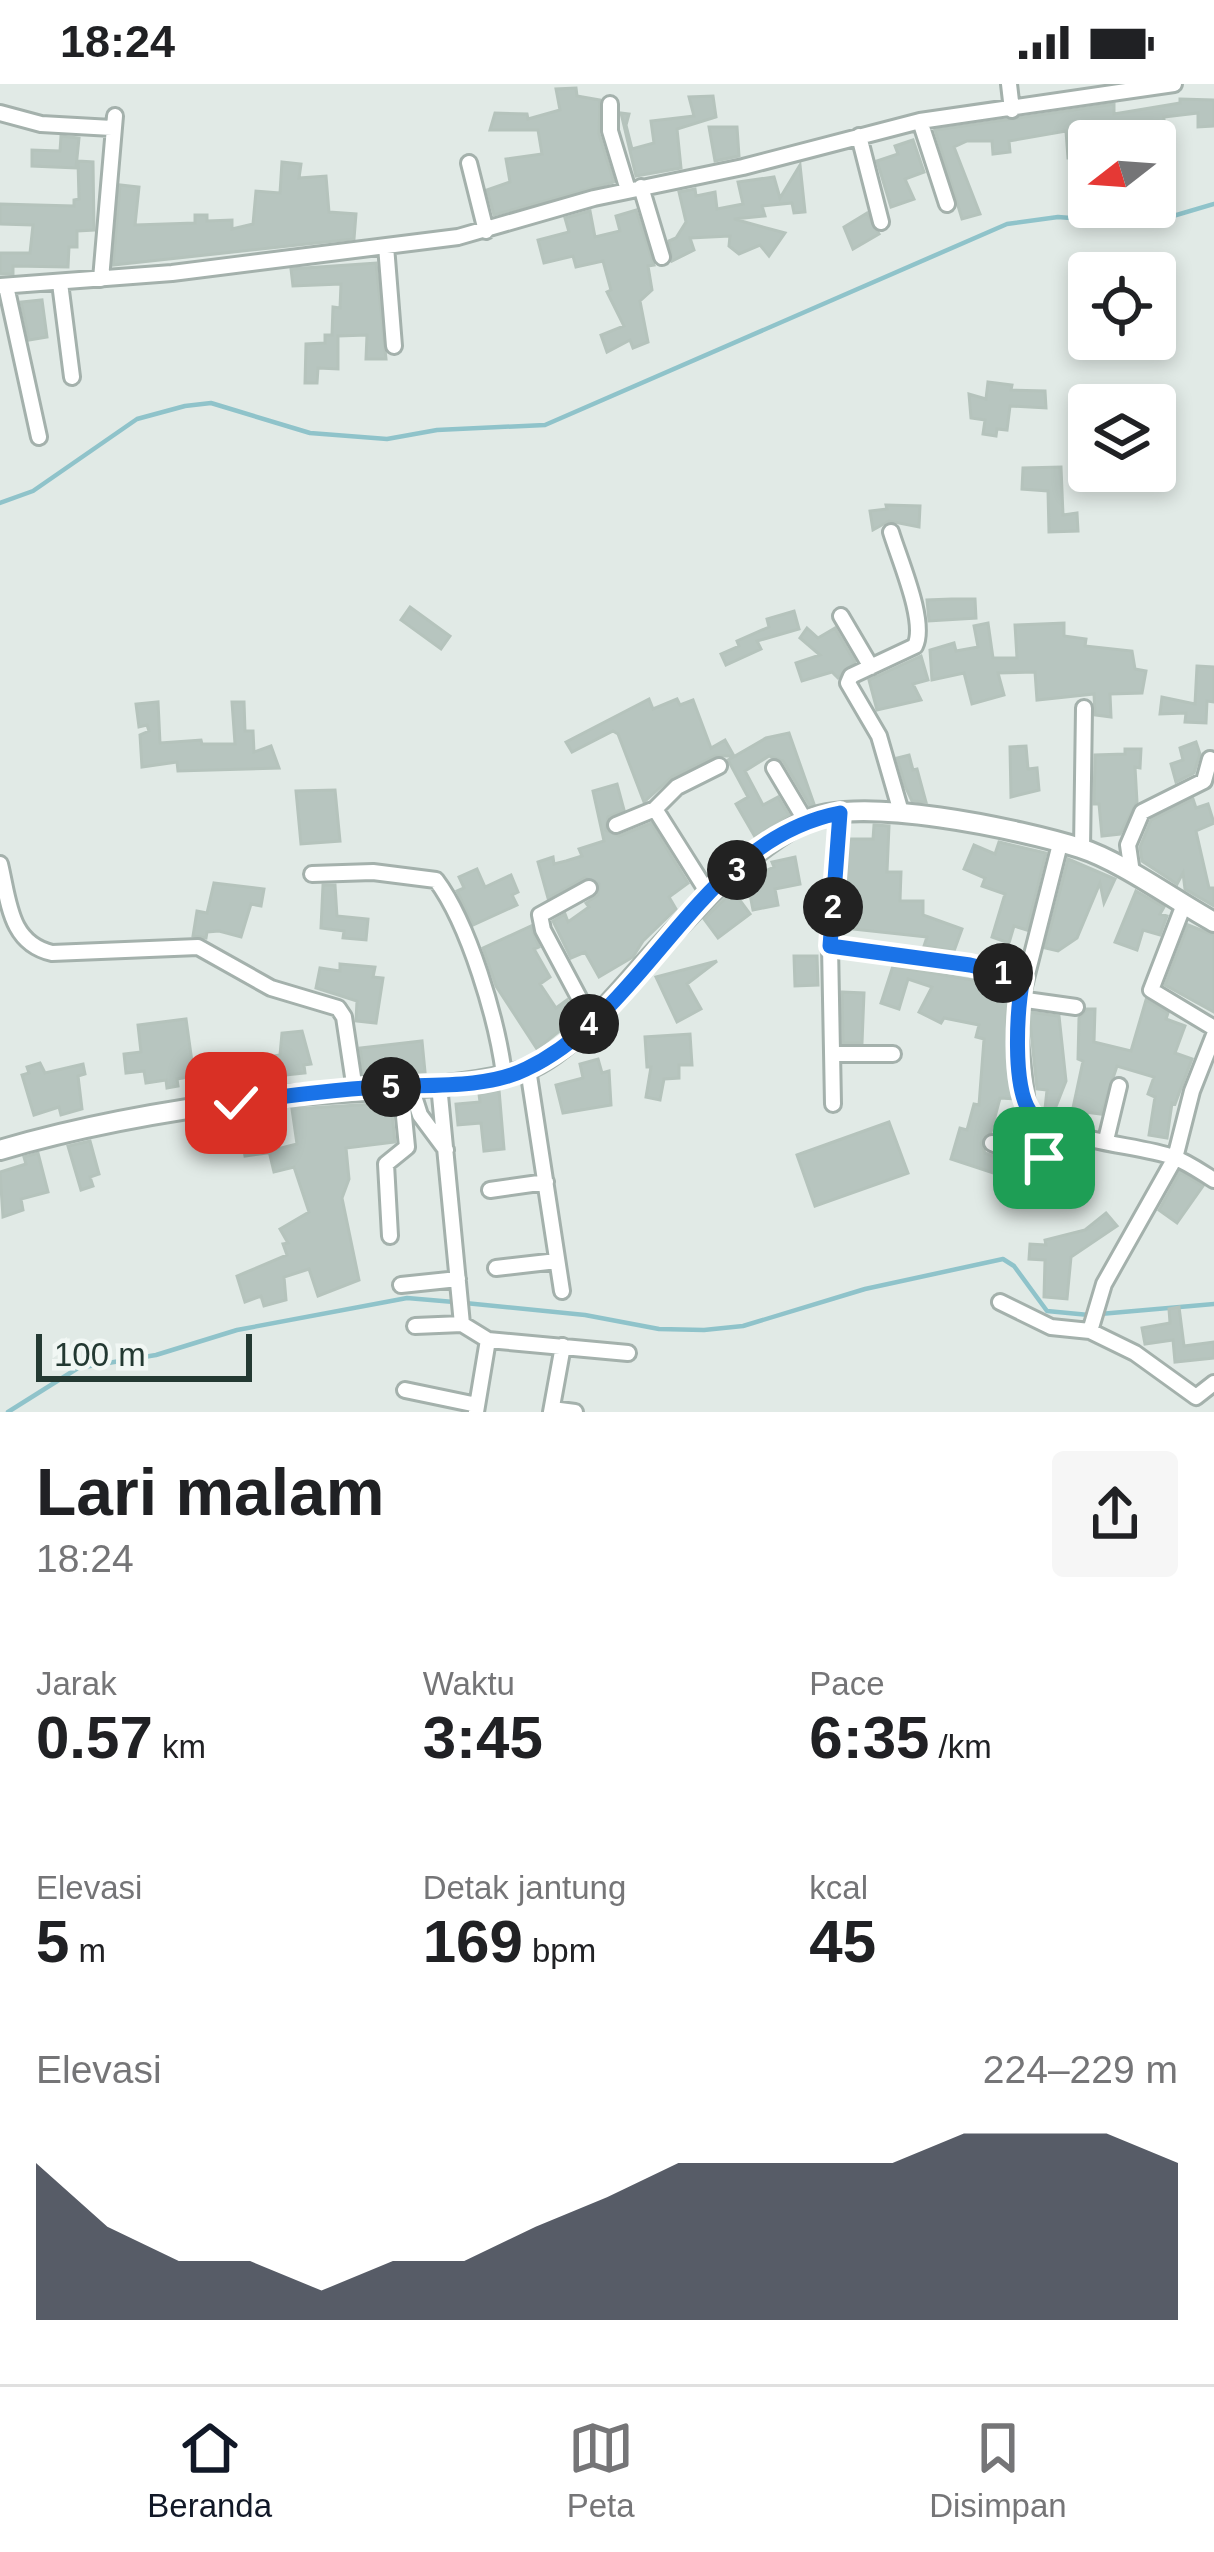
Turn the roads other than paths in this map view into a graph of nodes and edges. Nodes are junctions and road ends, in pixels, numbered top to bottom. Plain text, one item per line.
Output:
1 (1010, 84) edge
2 (1164, 85) edge
3 (610, 104) dead end
4 (1012, 110) junction
5 (0, 113) edge
6 (920, 121) junction
7 (860, 136) junction
8 (469, 164) dead end
9 (634, 189) junction
10 (947, 204) dead end
11 (881, 222) dead end
12 (486, 231) junction
13 (386, 247) junction
14 (662, 257) dead end
15 (101, 279) junction
16 (59, 283) junction
17 (3, 286) edge
18 (394, 346) dead end
19 (72, 377) dead end
20 (39, 437) dead end
21 (891, 532) dead end
22 (841, 616) dead end
23 (871, 667) junction
24 (1084, 708) dead end
25 (1210, 759) dead end
26 (719, 766) dead end
27 (773, 768) dead end
28 (655, 808) junction
29 (901, 812) junction
30 (840, 813) junction
31 (805, 820) junction
32 (616, 825) dead end
33 (1060, 844) junction
34 (1082, 849) junction
35 (0, 864) edge
36 (1132, 873) junction
37 (312, 874) dead end
38 (589, 888) dead end
39 (708, 893) junction
40 (1183, 907) junction
41 (1214, 922) edge
42 (830, 946) junction
43 (1023, 978) junction
44 (1019, 999) junction
45 (1076, 1007) dead end
46 (592, 1022) junction
47 (1214, 1032) edge
48 (832, 1054) junction
49 (893, 1054) dead end
50 (528, 1069) junction
51 (504, 1074) junction
52 (439, 1084) junction
53 (1119, 1086) dead end
54 (406, 1087) junction
55 (355, 1090) junction
56 (833, 1103) dead end
57 (1053, 1130) junction
58 (1106, 1140) junction
59 (992, 1143) dead end
60 (0, 1150) edge
61 (448, 1152) junction
62 (1175, 1158) junction
63 (1214, 1180) edge
64 (545, 1182) junction
65 (490, 1190) dead end
66 (390, 1236) dead end
67 (557, 1261) junction
68 (496, 1268) dead end
69 (458, 1279) junction
70 (400, 1285) dead end
71 (562, 1291) dead end
72 (1000, 1302) dead end
73 (462, 1324) junction
74 (415, 1326) dead end
75 (1090, 1331) junction
76 (488, 1340) junction
77 (563, 1346) junction
78 (628, 1353) dead end
79 (1214, 1383) edge
80 (405, 1390) dead end
81 (1196, 1397) junction
82 (477, 1409) edge
83 (552, 1411) edge
84 (575, 1412) edge
85 (1206, 1412) edge

1 - 4 street
2 - 4 street
3 - 9 street
4 - 6 street
5 - 15 street
6 - 7 street
6 - 10 street
7 - 9 street
7 - 11 street
8 - 12 street
9 - 12 street
9 - 14 street
12 - 13 street
13 - 15 street
13 - 18 street
15 - 16 street
16 - 17 street
16 - 19 street
17 - 20 street
21 - 23 street
22 - 23 street
23 - 29 street
24 - 34 street
25 - 36 street
26 - 28 street
27 - 31 street
28 - 32 street
28 - 39 street
29 - 30 street
29 - 33 street
30 - 31 street
30 - 42 street
31 - 39 street
33 - 34 street
33 - 43 street
34 - 36 street
35 - 55 street
36 - 40 street
37 - 51 street
38 - 46 street
39 - 46 street
40 - 41 street
40 - 47 street
42 - 43 street
42 - 48 street
43 - 44 street
44 - 45 street
44 - 57 street
46 - 50 street
47 - 62 street
48 - 49 street
48 - 56 street
50 - 51 street
50 - 64 street
51 - 52 street
52 - 54 street
52 - 61 street
53 - 58 street
54 - 55 street
54 - 61 street
54 - 66 street
55 - 60 street
57 - 58 street
57 - 59 street
58 - 62 street
61 - 69 street
62 - 63 street
62 - 75 street
64 - 65 street
64 - 67 street
67 - 68 street
67 - 71 street
69 - 70 street
69 - 73 street
72 - 75 street
73 - 74 street
73 - 76 street
75 - 81 street
76 - 77 street
76 - 82 street
77 - 78 street
77 - 83 street
79 - 81 street
80 - 82 street
81 - 85 street
83 - 84 street

